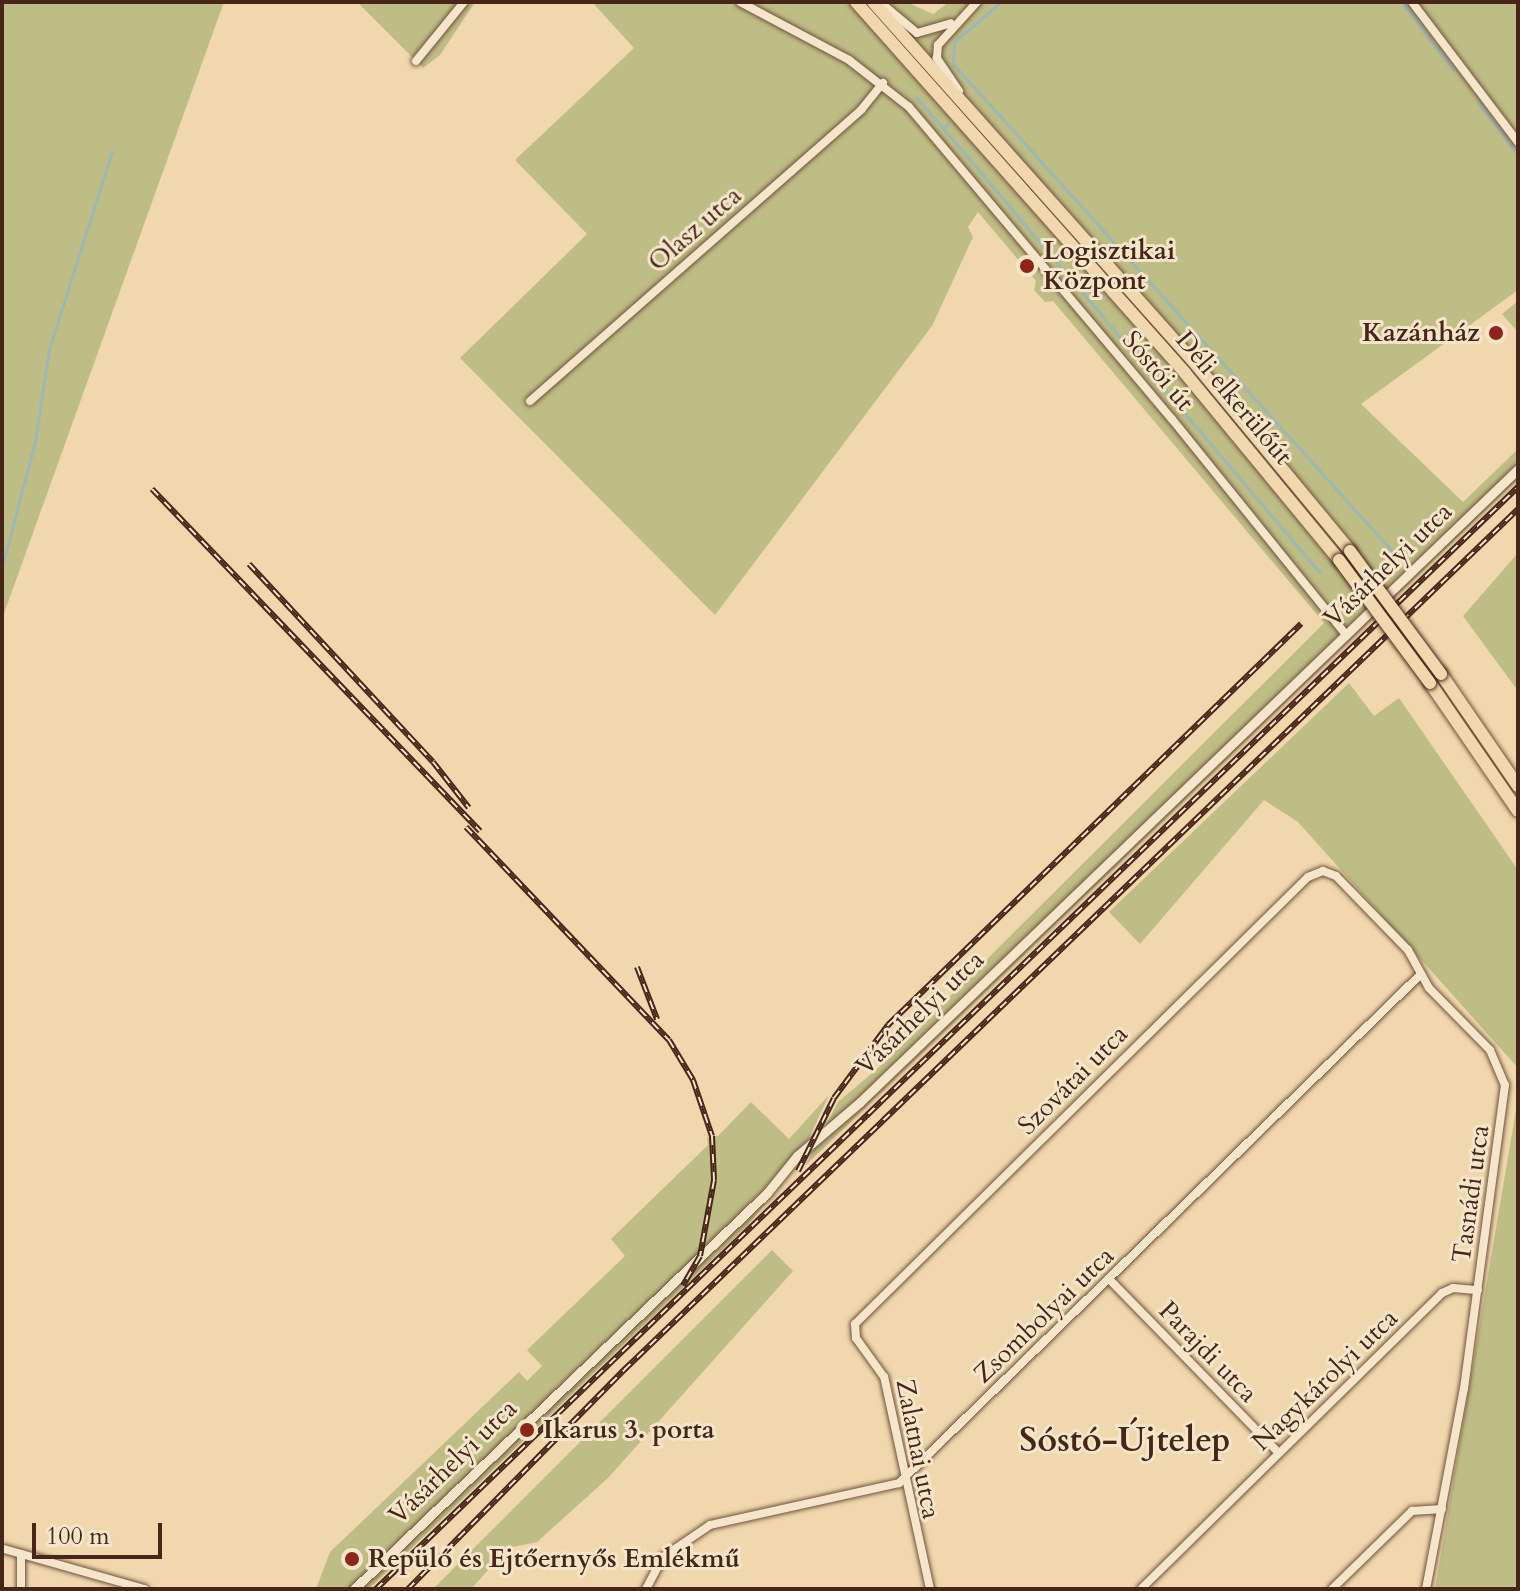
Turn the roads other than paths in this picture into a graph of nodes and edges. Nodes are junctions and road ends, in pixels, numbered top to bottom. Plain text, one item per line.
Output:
1 (464, 2) edge
2 (740, 2) edge
3 (856, 2) edge
4 (873, 2) edge
5 (880, 2) edge
6 (977, 2) edge
7 (1412, 2) edge
8 (955, 21) junction
9 (416, 61) dead end
10 (883, 83) junction
11 (977, 118) junction
12 (1518, 142) edge
13 (530, 401) dead end
14 (1518, 469) edge
15 (1344, 556) junction
16 (1346, 635) junction
17 (1436, 679) junction
18 (1518, 786) edge
19 (1518, 811) edge
20 (1323, 871) joint
21 (1421, 974) junction
22 (1109, 1279) junction
23 (1478, 1290) junction
24 (855, 1324) joint
25 (1279, 1453) junction
26 (907, 1477) junction
27 (1442, 1509) junction
28 (4, 1549) edge
29 (21, 1554) junction
30 (21, 1589) edge
31 (144, 1589) edge
32 (354, 1589) edge
33 (646, 1589) edge
34 (930, 1589) edge
35 (1141, 1589) edge
36 (1332, 1589) edge
37 (1426, 1589) edge

1 - 9 street
2 - 10 street, Sóstói út
3 - 15 main road, Déli elkerülőút
4 - 11 main road, Déli elkerülőút
5 - 8 street
6 - 8 street
7 - 12 street
8 - 11 street
10 - 13 street, Olasz utca
10 - 16 street, Sóstói út
11 - 15 main road, Déli elkerülőút
14 - 16 street, Vásárhelyi utca
15 - 17 main road, Déli elkerülőút, bridge
16 - 32 street, Vásárhelyi utca
17 - 18 main road, Déli elkerülőút
17 - 19 main road, Déli elkerülőút
20 - 21 street, Tasnádi utca
20 - 24 street, Szovátai utca
21 - 22 street, Zsombolyai utca
21 - 23 street, Tasnádi utca
22 - 25 street, Parajdi utca
22 - 26 street, Zsombolyai utca
23 - 25 street, Nagykárolyi utca
23 - 27 street, Tasnádi utca
24 - 26 street, Zalatnai utca
25 - 35 street, Nagykárolyi utca
26 - 33 street, Zsombolyai utca
26 - 34 street, Zalatnai utca
27 - 36 street
27 - 37 street, Tasnádi utca
28 - 29 street
29 - 30 street
29 - 31 street

